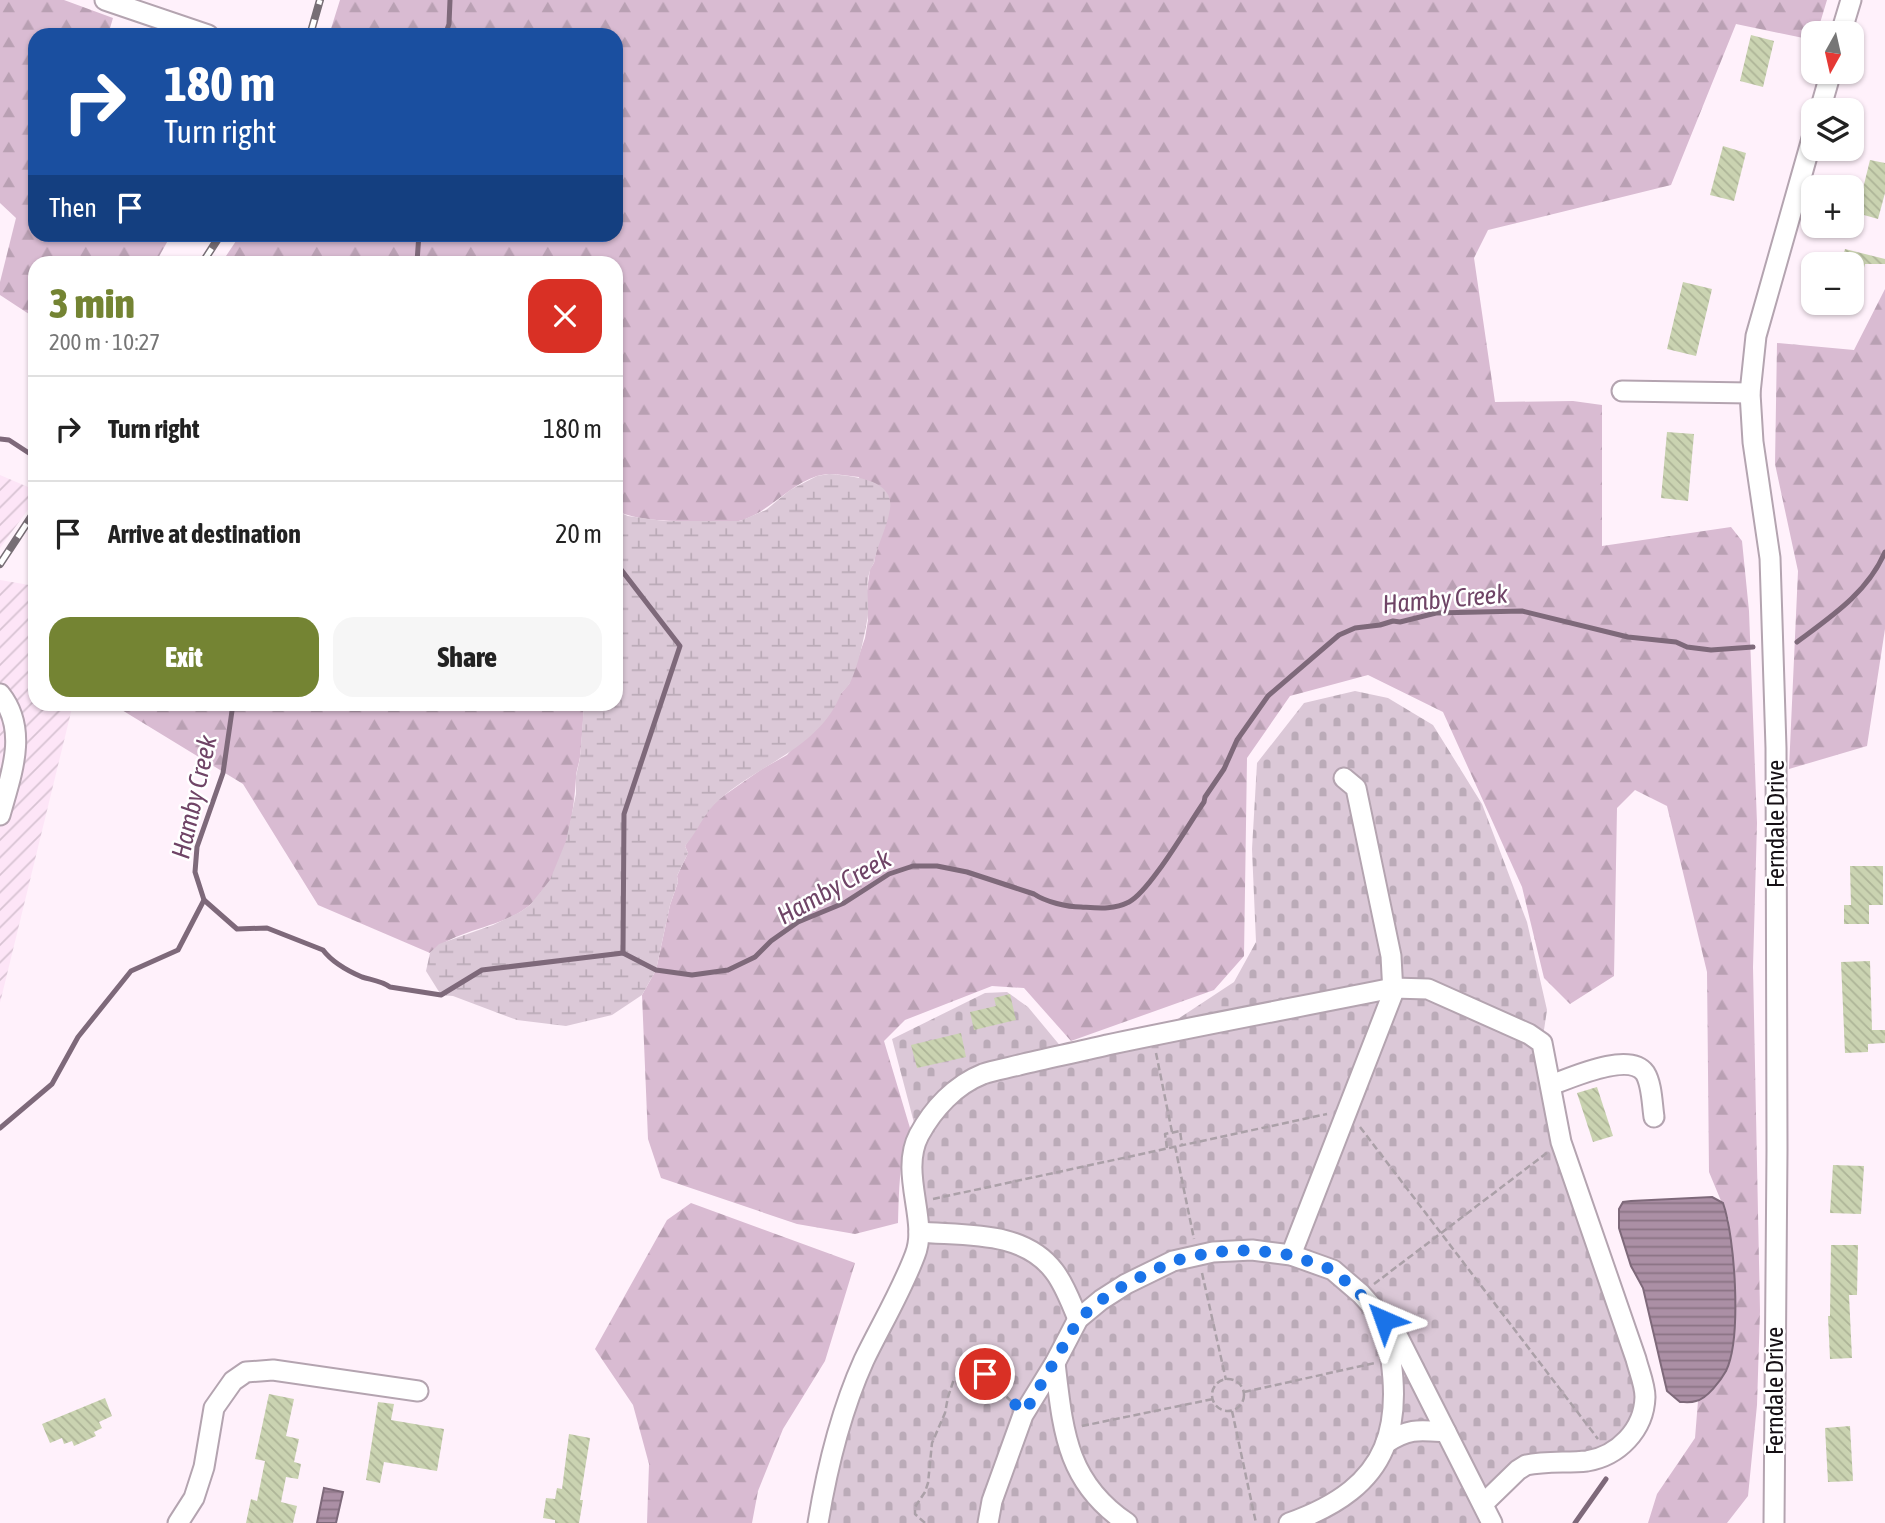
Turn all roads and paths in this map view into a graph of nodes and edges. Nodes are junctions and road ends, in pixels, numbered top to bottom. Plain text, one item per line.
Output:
1 (107, 0) edge
2 (1851, 0) edge
3 (1845, 21) edge
4 (188, 28) edge
5 (1805, 161) edge
6 (1622, 391) dead end
7 (1749, 393) junction
8 (0, 694) edge
9 (7, 770) edge
10 (1344, 778) dead end
11 (0, 815) edge
12 (1393, 988) junction
13 (1152, 1036) junction
14 (1551, 1085) junction
15 (1347, 1110) junction
16 (1654, 1117) dead end
17 (1172, 1132) junction
18 (1561, 1142) junction
19 (1182, 1145) junction
20 (1175, 1146) junction
21 (1167, 1148) junction
22 (914, 1203) junction
23 (919, 1232) junction
24 (1441, 1233) junction
25 (1291, 1255) junction
26 (1198, 1256) junction
27 (1360, 1294) junction
28 (1079, 1319) junction
29 (1384, 1320) junction
30 (1392, 1360) junction
31 (1055, 1363) junction
32 (1226, 1380) junction
33 (418, 1391) dead end
34 (1244, 1392) junction
35 (1213, 1399) junction
36 (1232, 1411) junction
37 (1025, 1412) junction
38 (1065, 1429) junction
39 (1446, 1432) junction
40 (1386, 1443) junction
41 (1611, 1455) junction
42 (1483, 1504) junction
43 (178, 1523) edge
44 (818, 1523) edge
45 (925, 1523) edge
46 (988, 1523) edge
47 (1127, 1523) edge
48 (1255, 1523) edge
49 (1289, 1523) edge
50 (1492, 1523) edge
51 (1774, 1523) edge

1 - 4 street
2 - 3 street
5 - 7 street, Ferndale Drive
6 - 7 street
7 - 51 street, Ferndale Drive
8 - 9 street
9 - 11 street
10 - 12 street
12 - 13 street
12 - 14 street
12 - 15 street
13 - 17 path
13 - 22 street
14 - 16 street
14 - 18 street
15 - 19 path
15 - 24 path
15 - 25 street
17 - 19 path
17 - 21 path
18 - 24 path
18 - 41 street
19 - 20 path
20 - 21 path
20 - 26 path
21 - 22 path
22 - 23 street
23 - 28 street
23 - 44 street
24 - 27 path
24 - 41 path
25 - 26 street
25 - 27 street
26 - 28 street
26 - 32 path
27 - 29 street
28 - 31 street
29 - 30 street
29 - 39 street
30 - 34 path
30 - 40 street
31 - 37 street
31 - 38 street
32 - 34 path
32 - 35 path
33 - 43 street
34 - 36 path
35 - 36 path
35 - 38 path
36 - 48 path
37 - 45 path
37 - 46 street
38 - 47 street
39 - 40 street
39 - 42 street
40 - 49 street
41 - 42 street
42 - 50 street

